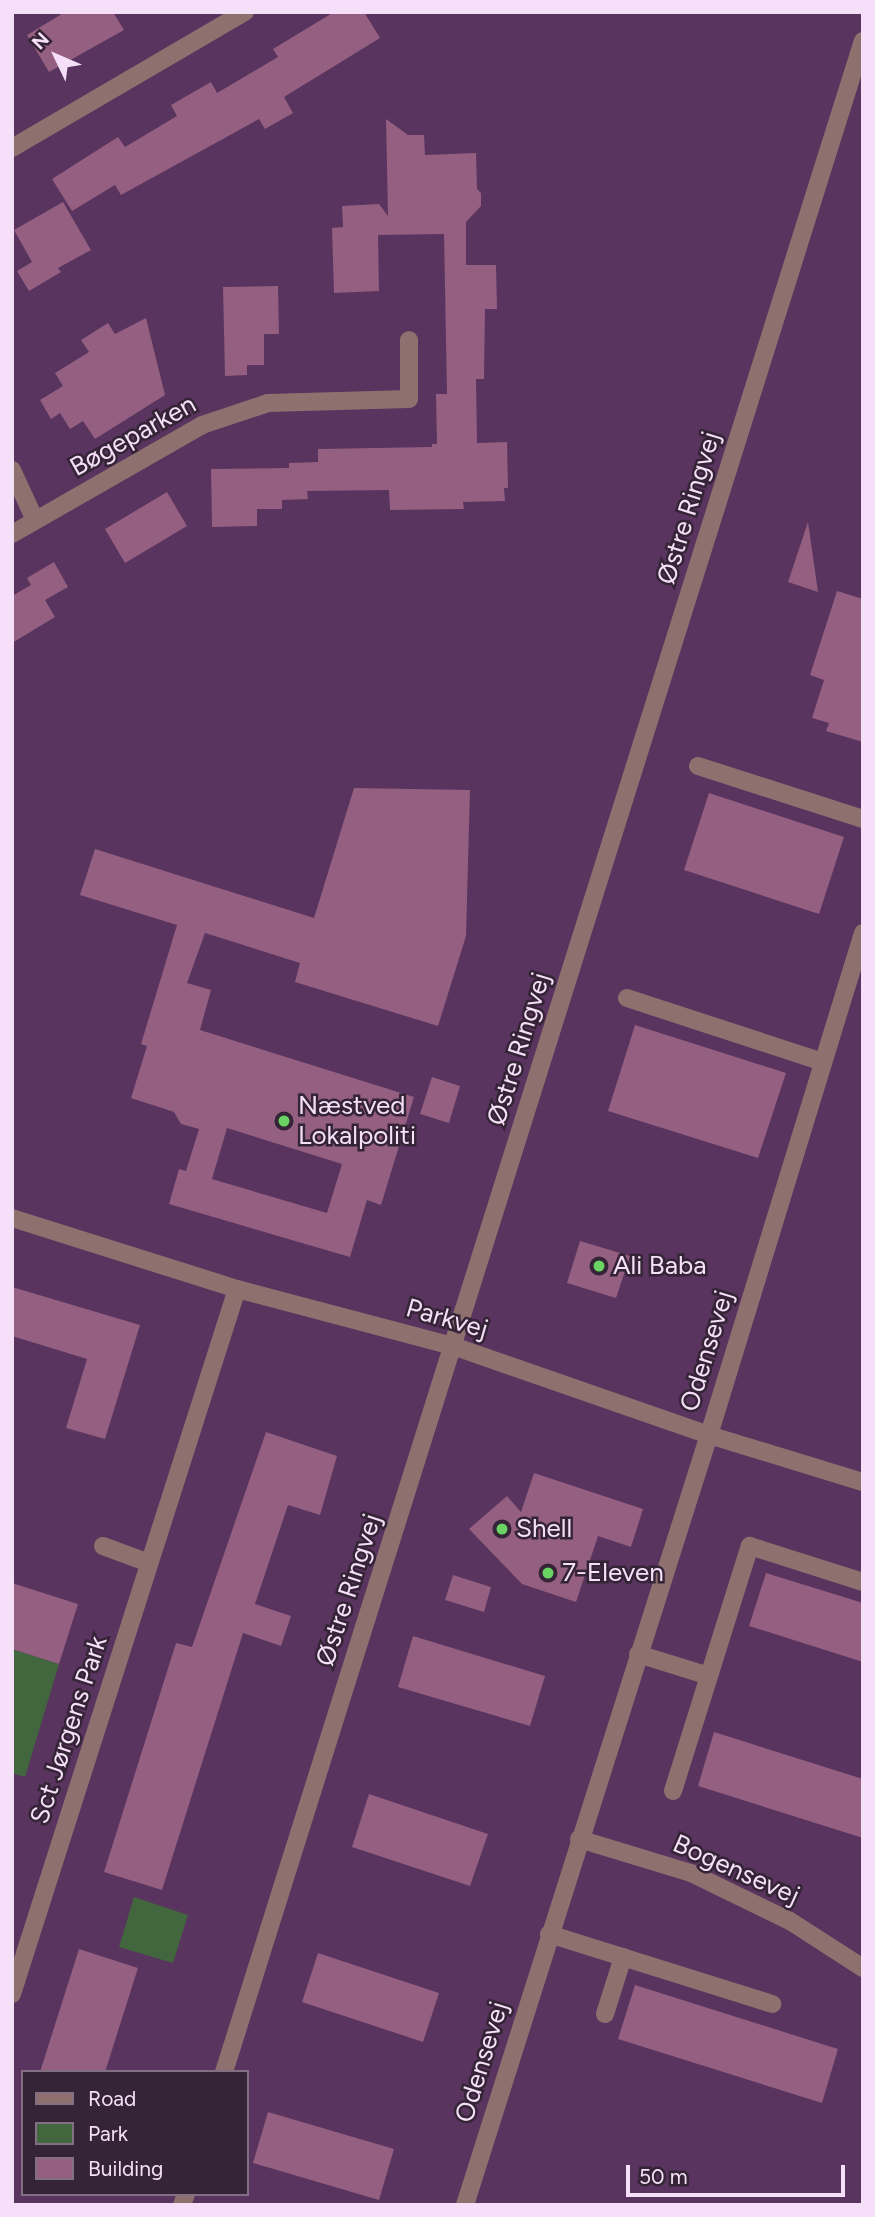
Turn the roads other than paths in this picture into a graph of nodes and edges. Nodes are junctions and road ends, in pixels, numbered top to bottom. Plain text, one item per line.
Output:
1 (245, 12) edge
2 (863, 41) edge
3 (12, 148) edge
4 (409, 340) dead end
5 (12, 470) edge
6 (35, 520) junction
7 (12, 534) edge
8 (698, 766) dead end
9 (863, 819) edge
10 (863, 933) edge
11 (627, 998) dead end
12 (823, 1062) junction
13 (12, 1218) edge
14 (237, 1289) junction
15 (453, 1346) junction
16 (709, 1435) junction
17 (863, 1482) edge
18 (103, 1546) dead end
19 (149, 1563) junction
20 (863, 1582) edge
21 (638, 1654) junction
22 (709, 1676) junction
23 (673, 1791) dead end
24 (579, 1839) junction
25 (549, 1934) junction
26 (623, 1957) junction
27 (863, 1968) edge
28 (12, 1994) edge
29 (772, 2004) dead end
30 (605, 2014) dead end
31 (225, 2070) edge
32 (465, 2205) edge

1 - 3 street
2 - 15 street, Østre Ringvej
4 - 6 street, Bøgeparken
5 - 6 street
6 - 7 street, Bøgeparken
8 - 9 street
10 - 12 street, Odensevej
11 - 12 street
12 - 16 street, Odensevej
13 - 14 street, Parkvej
14 - 15 street, Parkvej
14 - 19 street, Sct Jørgens Park
15 - 16 street, Parkvej
15 - 31 street, Østre Ringvej
16 - 17 street, Parkvej
16 - 21 street, Odensevej
18 - 19 street
19 - 28 street, Sct Jørgens Park
20 - 22 street
21 - 22 street
21 - 24 street, Odensevej
22 - 23 street
24 - 25 street, Odensevej
24 - 27 street, Bogensevej
25 - 26 street
25 - 32 street, Odensevej
26 - 29 street
26 - 30 street

